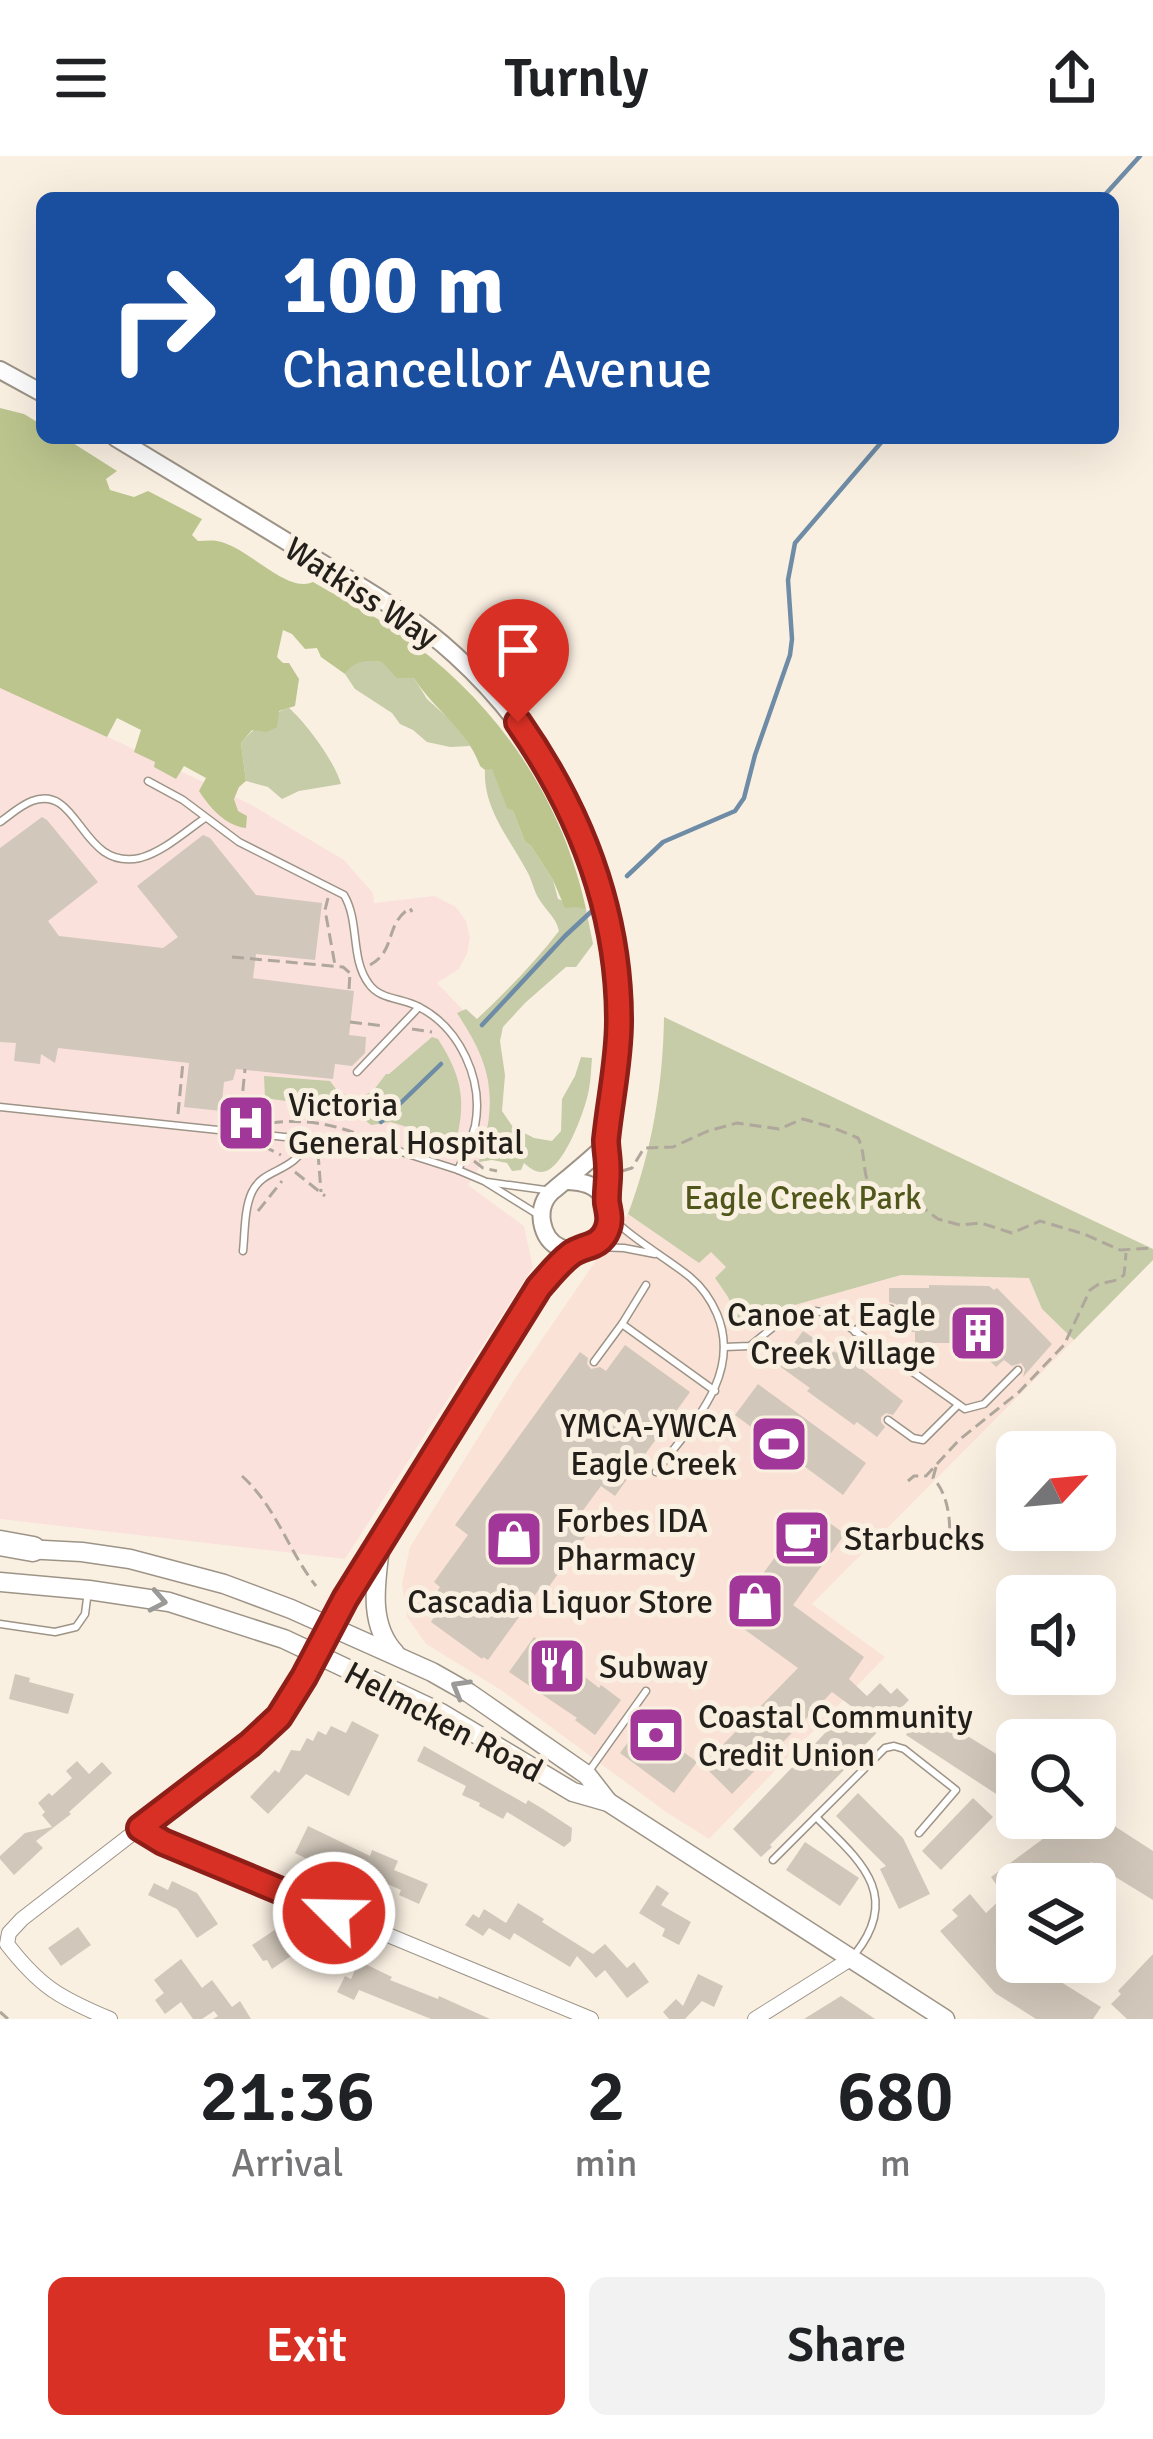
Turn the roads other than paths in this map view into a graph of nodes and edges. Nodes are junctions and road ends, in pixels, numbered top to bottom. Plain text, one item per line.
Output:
1 (3, 373) edge
2 (36, 390) edge
3 (126, 444) edge
4 (148, 781) dead end
5 (207, 817) junction
6 (0, 822) edge
7 (419, 1007) junction
8 (356, 1072) dead end
9 (0, 1107) edge
10 (310, 1140) junction
11 (606, 1145) junction
12 (458, 1170) junction
13 (484, 1181) junction
14 (568, 1181) junction
15 (551, 1191) junction
16 (609, 1209) junction
17 (541, 1216) junction
18 (552, 1242) junction
19 (582, 1250) junction
20 (243, 1251) dead end
21 (658, 1255) junction
22 (646, 1285) dead end
23 (539, 1287) junction
24 (891, 1309) dead end
25 (622, 1324) junction
26 (855, 1332) junction
27 (724, 1347) junction
28 (594, 1362) dead end
29 (1018, 1370) dead end
30 (715, 1391) junction
31 (957, 1406) junction
32 (888, 1420) dead end
33 (656, 1472) dead end
34 (381, 1539) junction
35 (0, 1545) edge
36 (33, 1549) joint
37 (0, 1582) edge
38 (88, 1590) junction
39 (0, 1624) edge
40 (330, 1627) junction
41 (316, 1653) junction
42 (398, 1657) junction
43 (646, 1691) dead end
44 (586, 1775) junction
45 (608, 1802) junction
46 (816, 1817) junction
47 (140, 1828) junction
48 (919, 1833) dead end
49 (773, 1860) dead end
50 (852, 1958) junction
51 (110, 2019) edge
52 (591, 2019) edge
53 (755, 2019) edge
54 (945, 2019) edge

1 - 2 street
3 - 11 street, Watkiss Way
4 - 5 lane
5 - 6 lane
5 - 7 lane
7 - 8 lane
7 - 12 lane
9 - 10 lane
10 - 12 lane
10 - 20 lane
11 - 14 street
11 - 16 street, Watkiss Way
12 - 13 lane
13 - 15 lane
13 - 17 lane
14 - 15 street
14 - 16 street
15 - 17 street
16 - 19 street
16 - 21 lane
17 - 18 street
18 - 19 street
18 - 23 street
19 - 21 lane
19 - 23 street
21 - 27 lane
22 - 25 lane
23 - 34 street
24 - 26 lane
25 - 28 lane
25 - 30 lane
26 - 27 lane
26 - 31 lane
27 - 30 lane
29 - 31 lane
30 - 33 lane
31 - 32 lane
34 - 40 street
34 - 42 main road
35 - 36 highway
36 - 40 main road, Helmcken Road
37 - 38 main road, Helmcken Road
38 - 39 lane
38 -> 41 main road, Helmcken Road
40 - 41 street
40 - 42 main road, Helmcken Road
41 - 45 main road, Helmcken Road
41 - 47 street
44 -> 42 main road, Helmcken Road
43 - 44 lane
44 - 45 main road, Helmcken Road
45 - 50 main road, Helmcken Road
46 - 48 lane
46 - 49 lane
46 - 50 lane
47 - 51 street
47 - 52 street
50 - 53 street
50 - 54 main road, Helmcken Road

